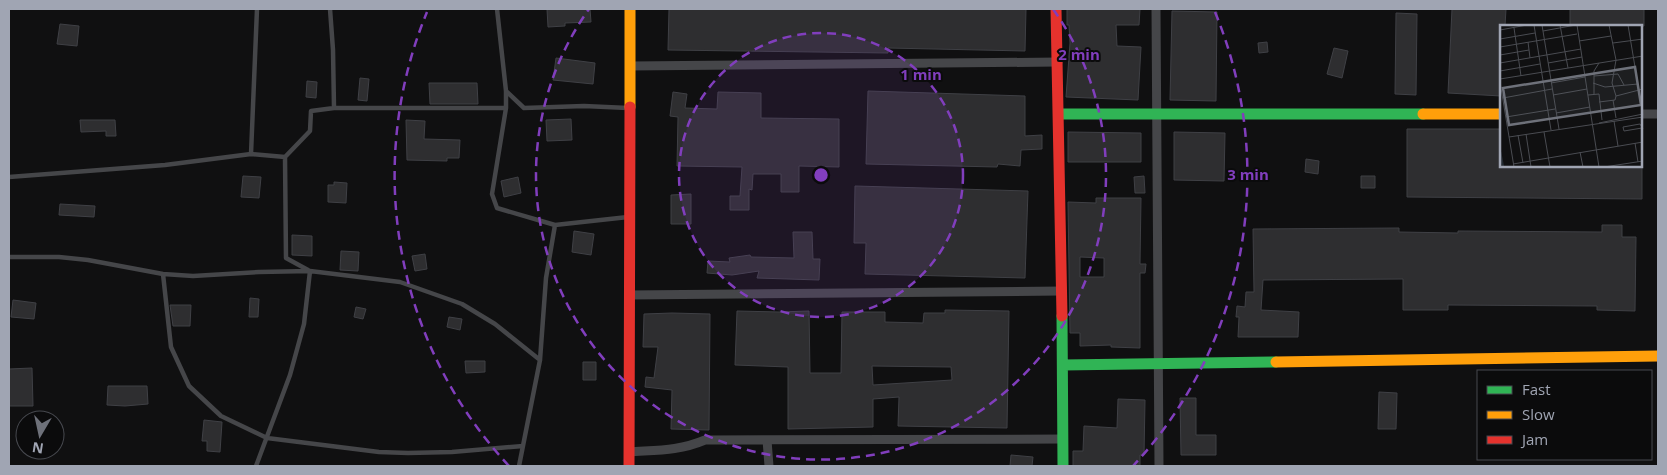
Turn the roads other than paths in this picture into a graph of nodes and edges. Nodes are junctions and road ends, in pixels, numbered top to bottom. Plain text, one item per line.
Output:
1 (257, 9) edge
2 (330, 9) edge
3 (497, 9) edge
4 (630, 9) edge
5 (1056, 9) edge
6 (1156, 9) edge
7 (1058, 62) junction
8 (630, 66) junction
9 (506, 91) junction
10 (334, 108) junction
11 (506, 108) junction
12 (630, 108) junction
13 (1059, 114) junction
14 (1157, 114) junction
15 (1500, 114) edge
16 (1642, 114) edge
17 (1658, 114) edge
18 (251, 154) junction
19 (285, 157) junction
20 (9, 177) edge
21 (630, 217) junction
22 (555, 225) junction
23 (9, 257) edge
24 (310, 271) junction
25 (163, 274) junction
26 (1061, 291) junction
27 (629, 294) junction
28 (1658, 356) edge
29 (540, 360) junction
30 (1159, 363) junction
31 (1063, 365) junction
32 (267, 438) junction
33 (1063, 439) junction
34 (767, 440) junction
35 (523, 446) junction
36 (629, 452) junction
37 (256, 466) edge
38 (519, 466) edge
39 (629, 466) edge
40 (769, 466) edge
41 (1063, 466) edge
42 (1159, 466) edge

1 - 18 lane
2 - 10 lane
3 - 9 lane
4 - 8 street
5 - 7 street
6 - 14 street
7 - 8 street
7 - 13 street
8 - 12 street
9 - 11 lane
9 - 12 lane
10 - 11 lane
10 - 19 lane
11 - 22 lane
12 - 21 street
13 - 14 street
13 - 26 street
14 - 15 street
14 - 30 street
16 - 17 street
18 - 19 lane
18 - 20 lane
19 - 24 lane
21 - 22 lane
21 - 27 street
22 - 29 lane
23 - 25 lane
24 - 25 lane
24 - 29 lane
24 - 32 lane
25 - 32 lane
26 - 27 street
26 - 31 street
27 - 36 street
28 - 30 street
29 - 35 lane
30 - 31 street
30 - 42 street
31 - 33 street
32 - 35 lane
32 - 37 lane
33 - 34 street
33 - 41 street
34 - 36 street
34 - 40 street
35 - 38 lane
36 - 39 street

